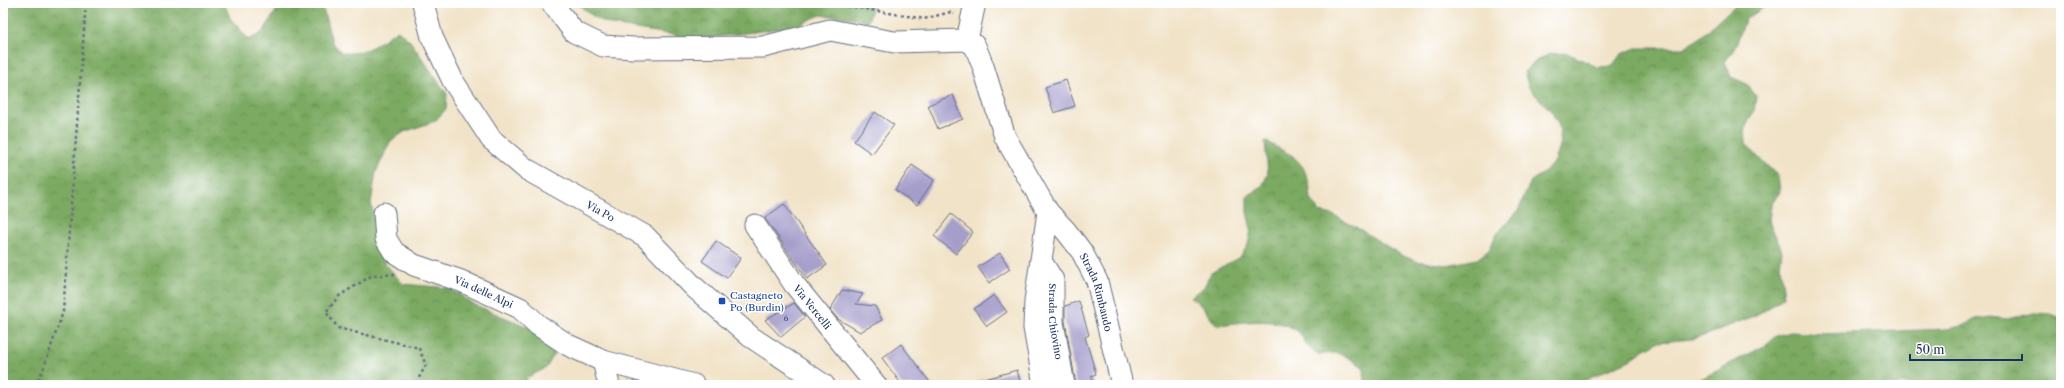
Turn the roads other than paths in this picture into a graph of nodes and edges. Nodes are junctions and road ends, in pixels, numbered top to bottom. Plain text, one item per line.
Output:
1 (424, 3) edge
2 (552, 3) edge
3 (975, 3) edge
4 (969, 33) junction
5 (1048, 212) junction
6 (384, 213) dead end
7 (755, 225) dead end
8 (1040, 261) junction
9 (603, 361) junction
10 (609, 385) edge
11 (694, 385) edge
12 (824, 385) edge
13 (876, 385) edge
14 (1044, 385) edge
15 (1064, 385) edge
16 (1122, 385) edge

1 - 12 street, Via Po
2 - 4 street
3 - 4 street
4 - 5 street, Strada Rimbaudo
5 - 8 street, Strada Chiovino
5 - 16 street, Strada Rimbaudo
6 - 9 street, Via delle Alpi
7 - 13 street, Via Vercelli
8 - 14 street, Strada Chiovino
8 - 15 street, Strada Chiovino
9 - 10 street
9 - 11 street, Via delle Alpi

